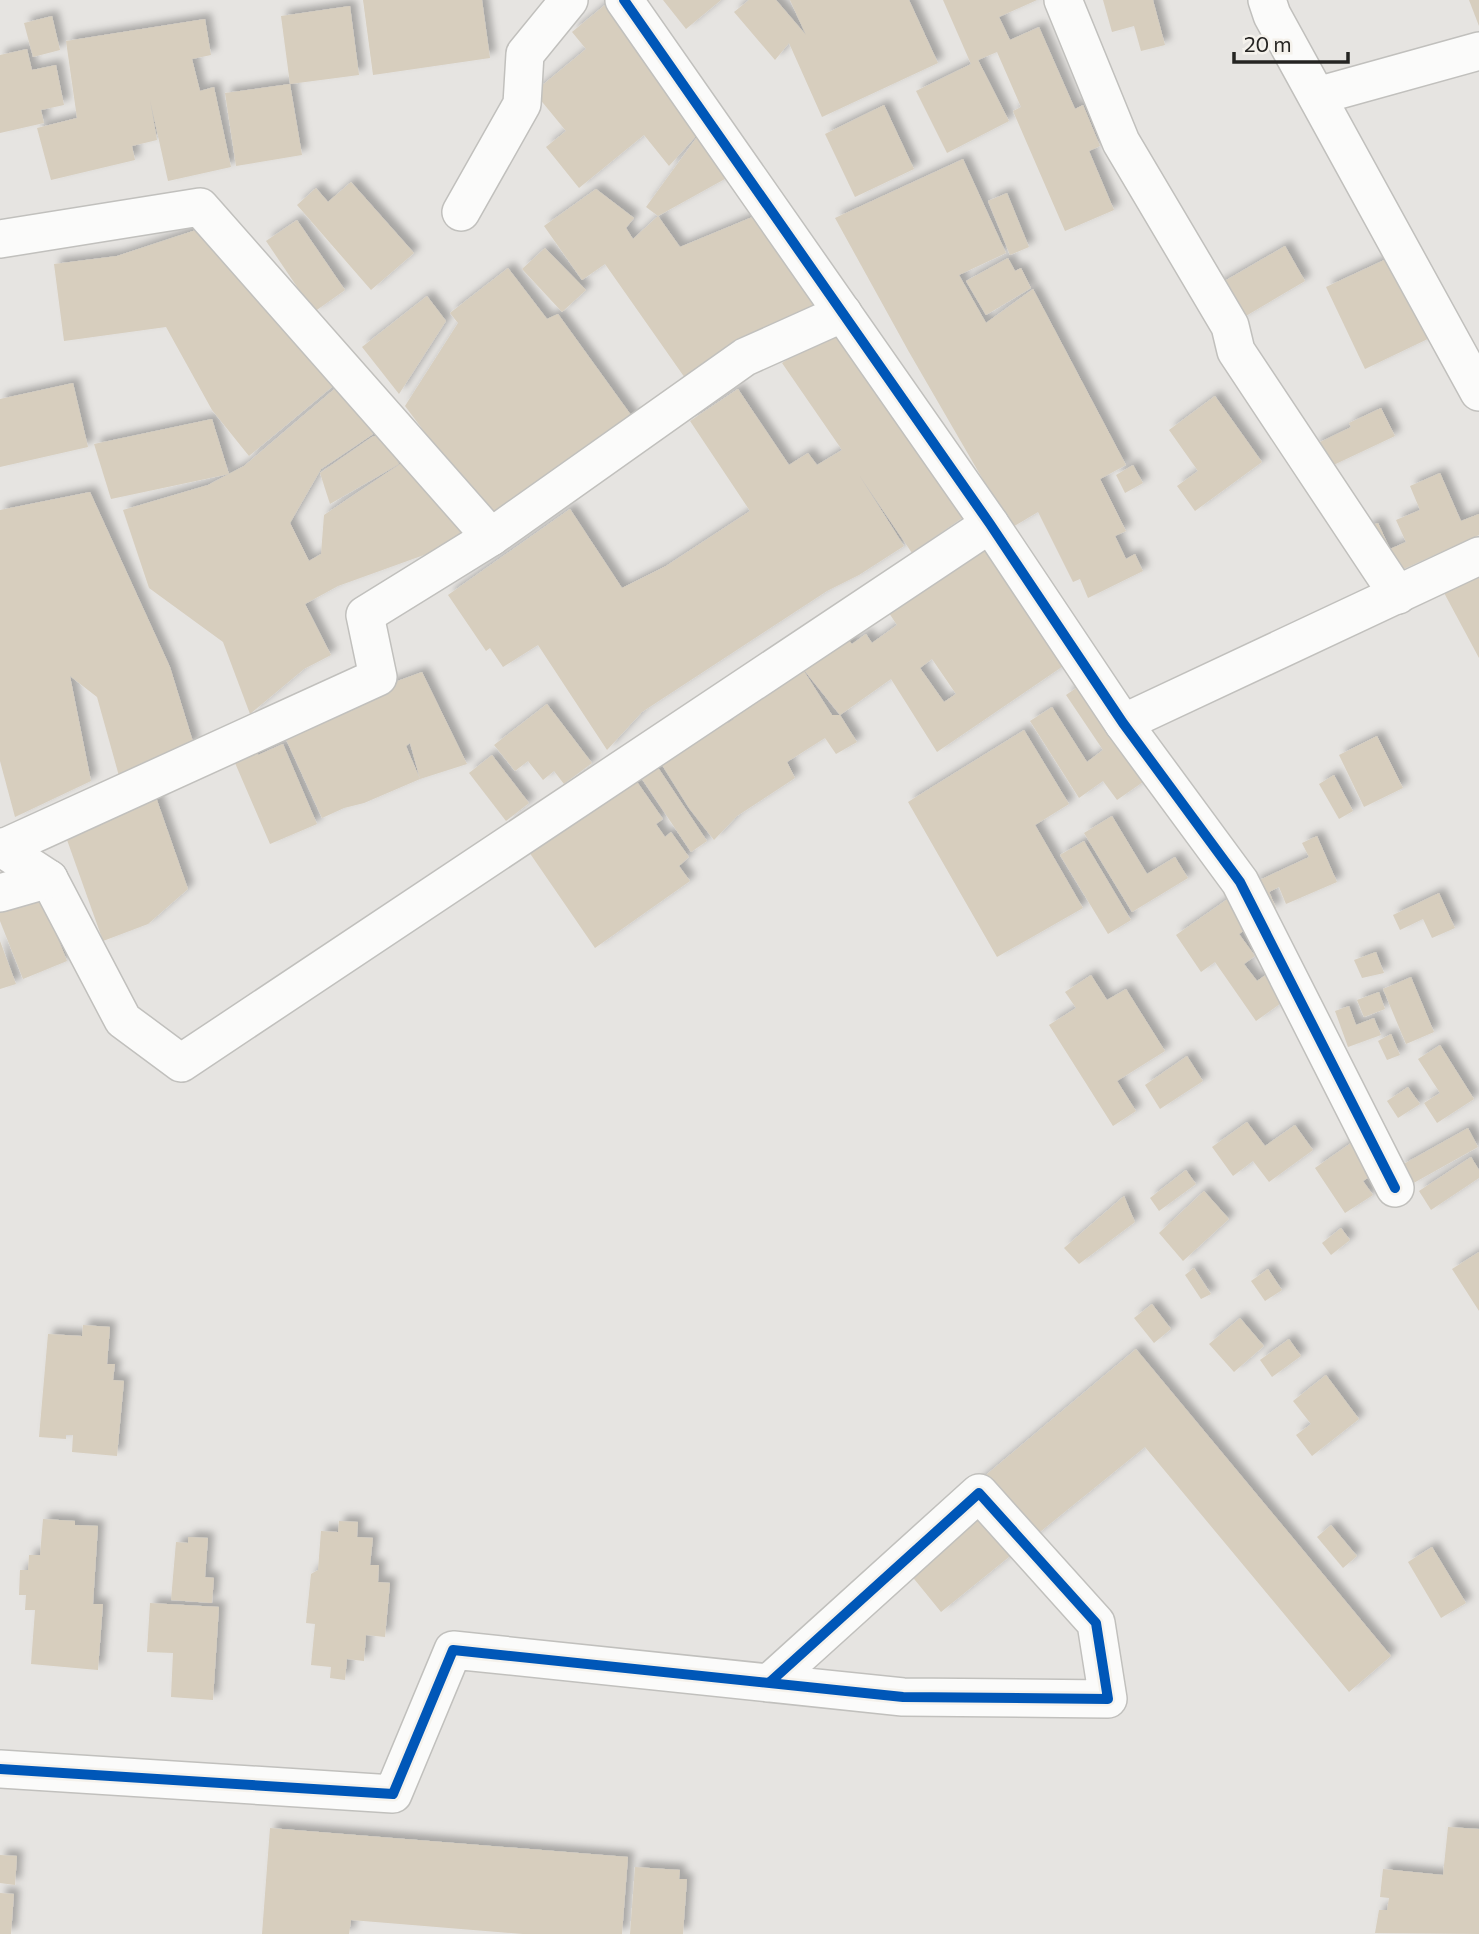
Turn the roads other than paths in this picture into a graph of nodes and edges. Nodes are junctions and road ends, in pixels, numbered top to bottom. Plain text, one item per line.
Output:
1 (569, 0) edge
2 (624, 0) edge
3 (1063, 0) edge
4 (1267, 0) edge
5 (1479, 51) edge
6 (1317, 96) junction
7 (461, 212) dead end
8 (0, 239) edge
9 (843, 313) junction
10 (1479, 391) edge
11 (990, 524) junction
12 (491, 537) junction
13 (1479, 556) edge
14 (1398, 594) junction
15 (1123, 723) junction
16 (1, 848) edge
17 (49, 879) junction
18 (0, 893) edge
19 (1395, 1188) dead end
20 (769, 1683) junction
21 (0, 1769) edge

1 - 7 street
2 - 9 street
3 - 14 street
4 - 6 street
5 - 6 street
6 - 10 street
8 - 12 street
9 - 11 street
9 - 12 street
11 - 15 street
11 - 17 street
12 - 16 street
13 - 14 street
14 - 15 street
15 - 19 street
16 - 17 street
17 - 18 street
20 - 20 street
20 - 21 street

